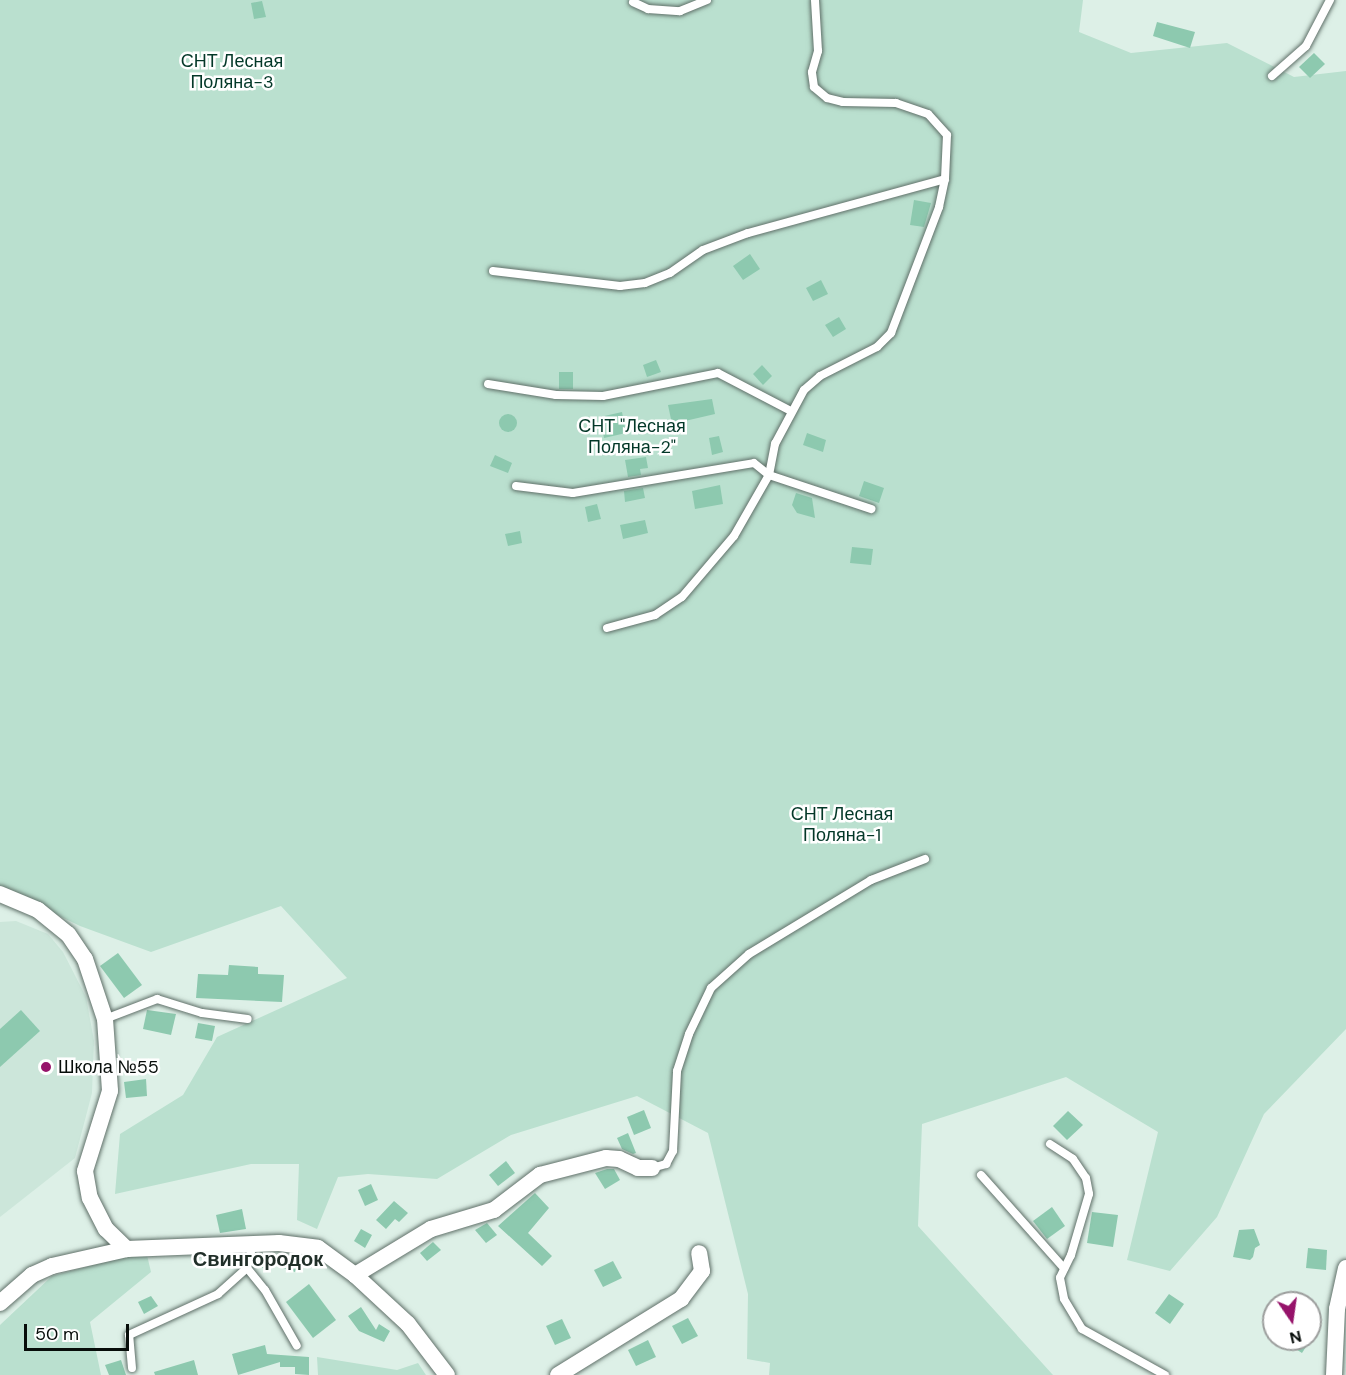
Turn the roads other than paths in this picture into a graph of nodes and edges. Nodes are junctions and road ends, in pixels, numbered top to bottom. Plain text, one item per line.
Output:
1 (707, 0) edge
2 (815, 0) edge
3 (1330, 0) edge
4 (633, 2) dead end
5 (1272, 76) dead end
6 (945, 179) junction
7 (493, 271) dead end
8 (489, 384) dead end
9 (789, 410) junction
10 (769, 475) junction
11 (516, 486) dead end
12 (871, 509) dead end
13 (607, 628) dead end
14 (925, 859) dead end
15 (0, 894) edge
16 (105, 1019) junction
17 (248, 1019) dead end
18 (1050, 1144) dead end
19 (652, 1168) joint
20 (981, 1175) dead end
21 (253, 1244) junction
22 (127, 1249) junction
23 (699, 1252) dead end
24 (247, 1268) junction
25 (1065, 1268) junction
26 (1346, 1268) edge
27 (355, 1275) junction
28 (0, 1303) edge
29 (297, 1346) dead end
30 (132, 1368) dead end
31 (447, 1375) edge
32 (558, 1375) edge
33 (1165, 1375) edge
34 (1334, 1375) edge

1 - 4 lane
2 - 6 lane
3 - 5 lane
6 - 7 lane
6 - 9 lane
8 - 9 lane
9 - 10 lane
10 - 11 lane
10 - 12 lane
10 - 13 lane
14 - 19 lane
15 - 16 street
16 - 17 lane
16 - 22 street
18 - 25 lane
19 - 27 street
20 - 25 lane
21 - 22 street
21 - 24 lane
21 - 27 street
22 - 28 street
23 - 32 street
24 - 29 lane
24 - 30 lane
25 - 33 lane
26 - 34 street
27 - 31 street

